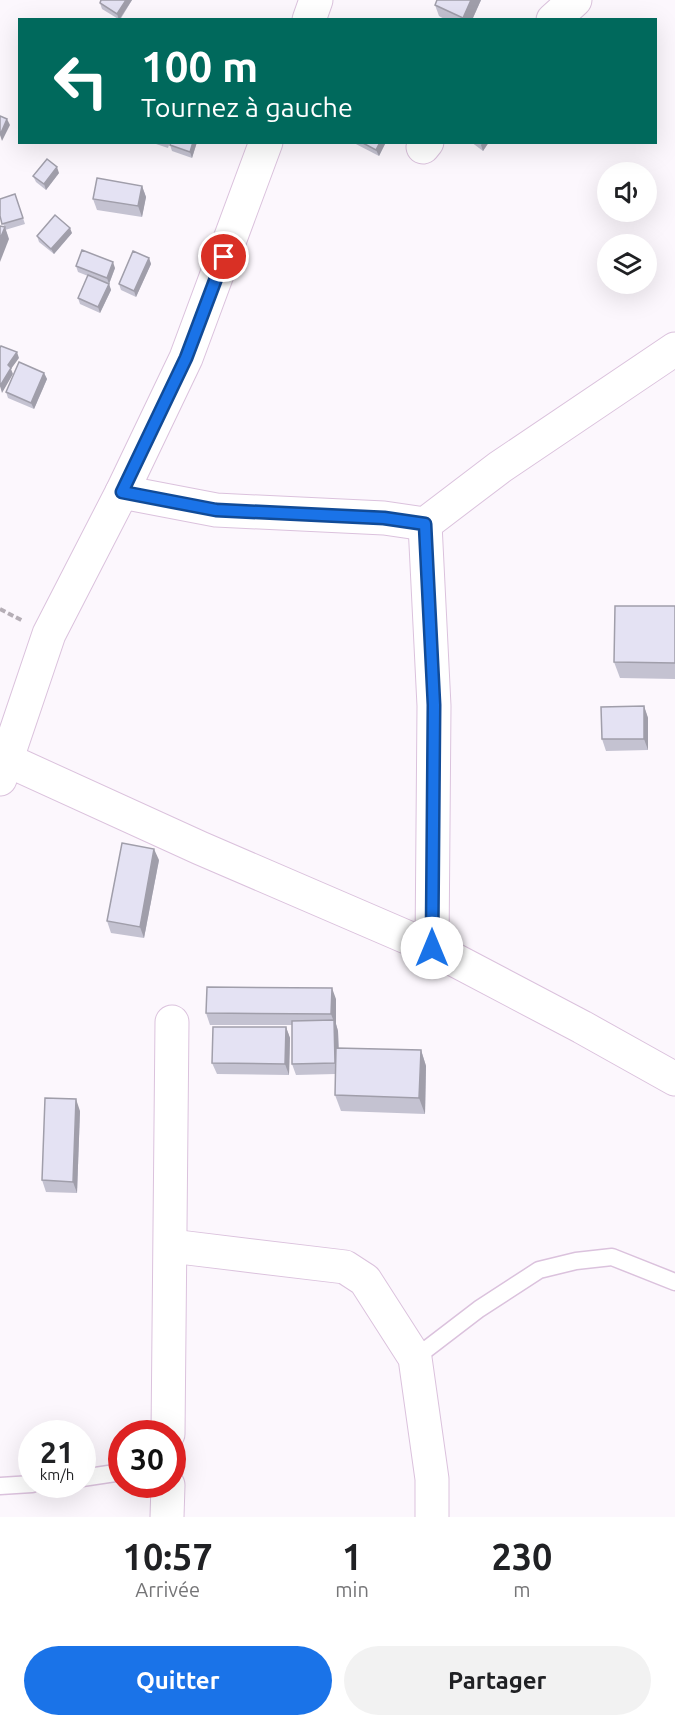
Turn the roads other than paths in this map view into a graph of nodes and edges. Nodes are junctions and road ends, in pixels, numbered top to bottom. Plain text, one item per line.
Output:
1 (316, 0) edge
2 (575, 0) edge
3 (310, 18) edge
4 (555, 18) edge
5 (265, 144) edge
6 (668, 363) edge
7 (122, 492) junction
8 (425, 524) junction
9 (3, 770) edge
10 (432, 948) junction
11 (172, 1022) dead end
12 (675, 1079) edge
13 (171, 1246) junction
14 (675, 1282) edge
15 (415, 1358) junction
16 (168, 1420) edge
17 (18, 1485) edge
18 (0, 1486) edge
19 (168, 1498) edge
20 (167, 1517) edge
21 (432, 1517) edge

1 - 3 street
2 - 4 street
5 - 7 street
6 - 8 street
7 - 8 street
7 - 9 street
8 - 10 street
9 - 10 street
10 - 12 street
11 - 13 street
13 - 15 street
13 - 16 street
14 - 15 lane
15 - 21 street
17 - 18 lane
19 - 20 street

